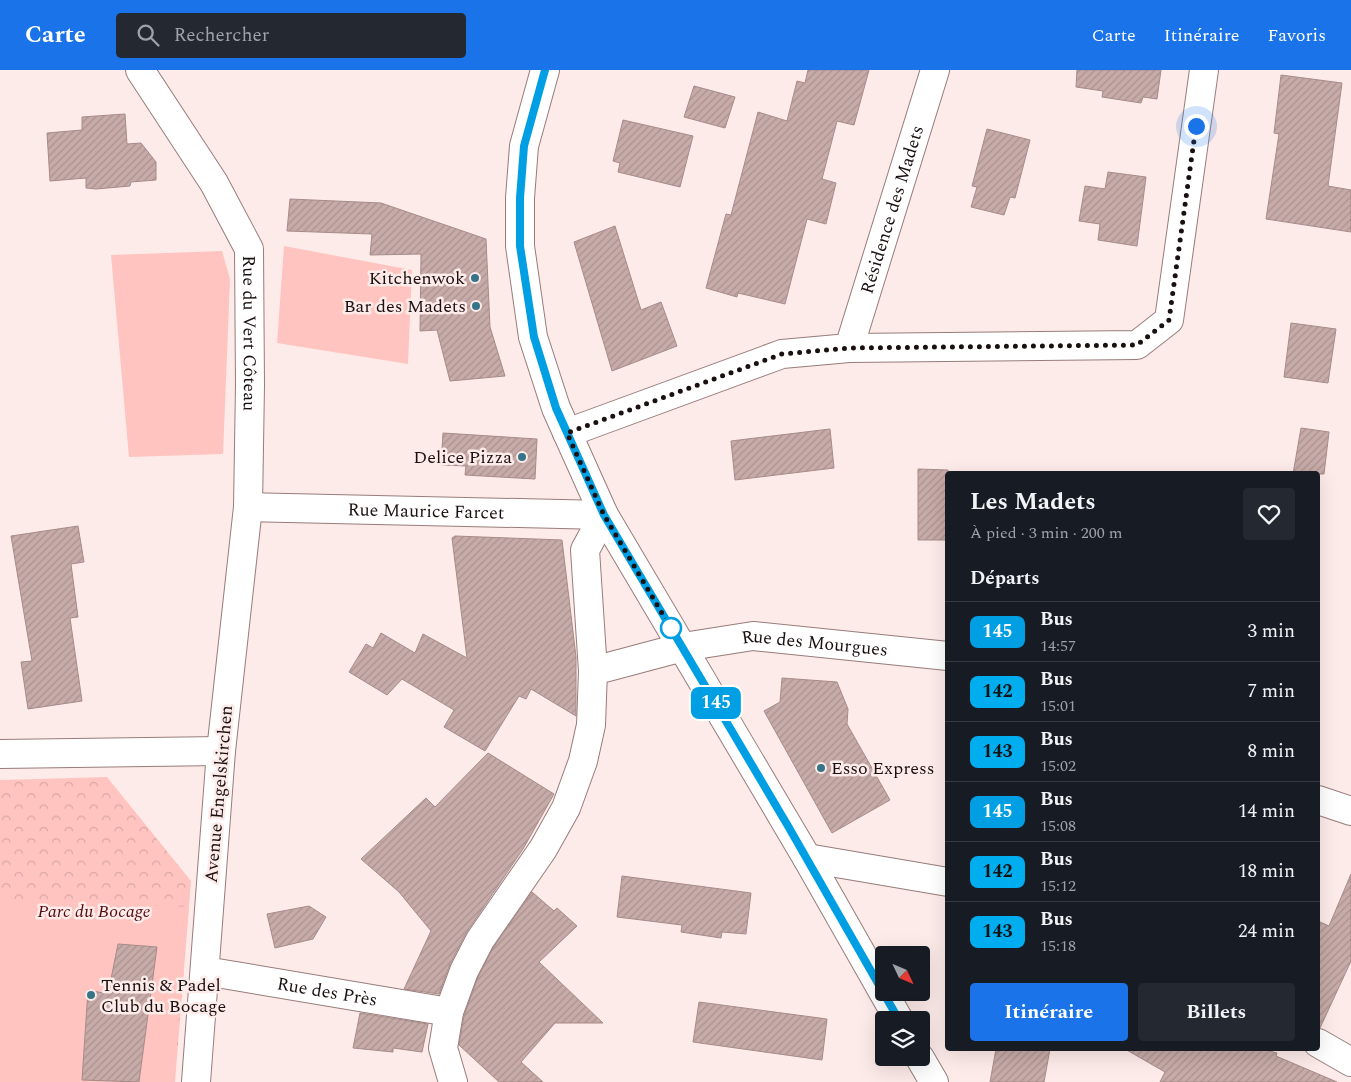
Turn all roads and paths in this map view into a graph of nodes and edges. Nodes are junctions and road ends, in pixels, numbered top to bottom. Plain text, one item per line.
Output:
1 (140, 70) edge
2 (545, 70) edge
3 (935, 70) edge
4 (1204, 70) edge
5 (849, 348) junction
6 (567, 433) junction
7 (248, 507) junction
8 (604, 515) junction
9 (683, 647) junction
10 (945, 656) edge
11 (593, 671) junction
12 (221, 751) junction
13 (0, 754) edge
14 (1320, 801) edge
15 (1351, 811) edge
16 (807, 858) junction
17 (945, 881) edge
18 (205, 971) junction
19 (894, 1011) edge
20 (449, 1012) junction
21 (1320, 1044) edge
22 (1351, 1062) edge
23 (925, 1066) edge
24 (196, 1082) edge
25 (453, 1082) edge
26 (934, 1082) edge

1 - 7 street, Rue du Vert Côteau
2 - 6 street
3 - 5 street, Résidence des Madets
4 - 5 street
5 - 6 street
6 - 8 street
7 - 8 street, Rue Maurice Farcet
7 - 12 street, Avenue Engelskirchen
8 - 9 street
8 - 11 street
9 - 10 street, Rue des Mourgues
9 - 11 street, Rue des Mourgues
9 - 16 street
11 - 20 street
12 - 13 street
12 - 18 street, Avenue Engelskirchen
14 - 15 street
16 - 17 street
16 - 19 street
18 - 20 street, Rue des Près
18 - 24 street, Avenue Engelskirchen
20 - 25 street
21 - 22 street
23 - 26 street

